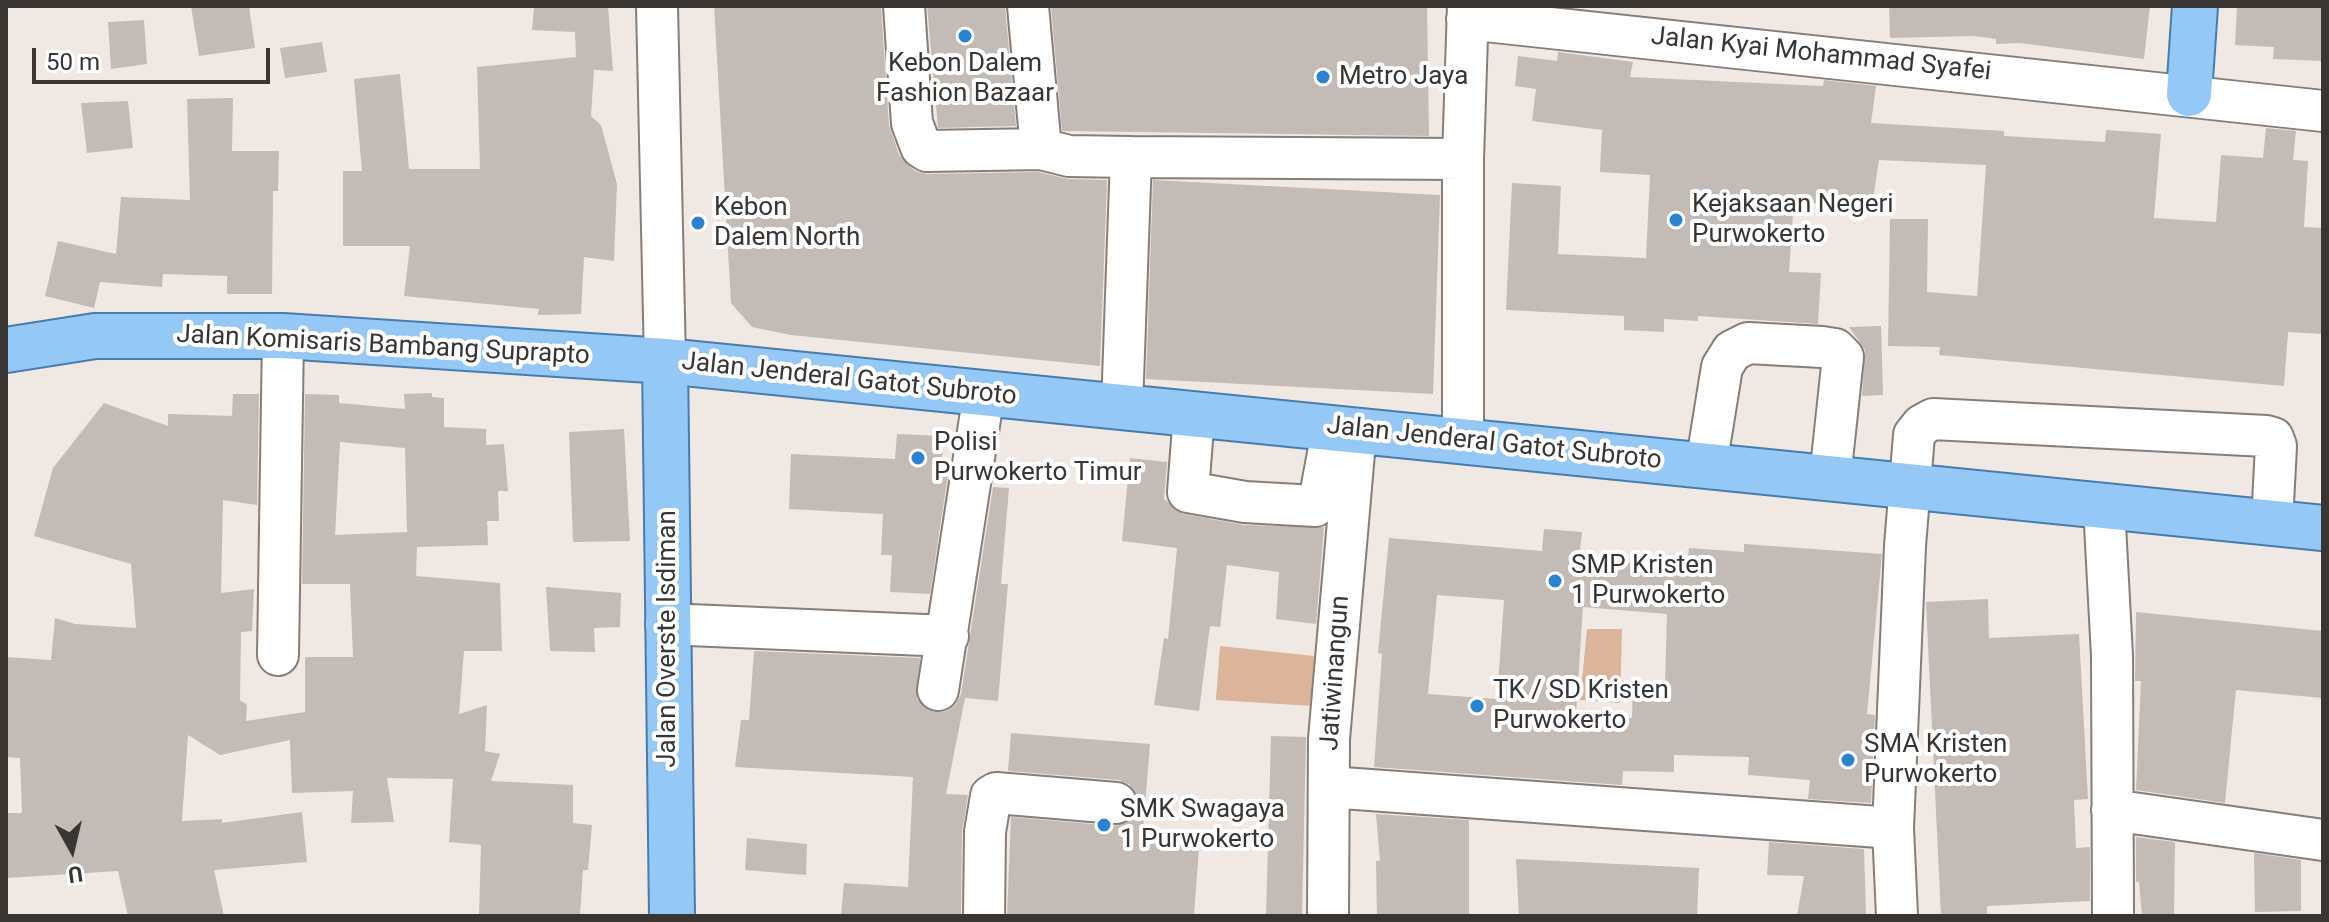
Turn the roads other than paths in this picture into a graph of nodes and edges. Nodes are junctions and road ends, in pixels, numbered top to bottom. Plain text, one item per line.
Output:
1 (657, 6) edge
2 (904, 6) edge
3 (1028, 6) edge
4 (2195, 6) edge
5 (1467, 13) edge
6 (2189, 94) junction
7 (2323, 111) edge
8 (1041, 149) junction
9 (1131, 157) junction
10 (1463, 159) junction
11 (283, 336) junction
12 (6, 350) edge
13 (665, 361) junction
14 (984, 393) junction
15 (1122, 407) junction
16 (1194, 414) junction
17 (1344, 429) junction
18 (1463, 441) junction
19 (1706, 466) junction
20 (1830, 478) junction
21 (1911, 486) junction
22 (2104, 506) junction
23 (2272, 523) junction
24 (2323, 528) edge
25 (666, 624) junction
26 (948, 636) junction
27 (278, 655) dead end
28 (938, 690) dead end
29 (1329, 787) junction
30 (1116, 803) dead end
31 (2112, 810) junction
32 (1893, 828) junction
33 (2323, 840) edge
34 (672, 916) edge
35 (984, 916) edge
36 (1328, 916) edge
37 (1897, 916) edge
38 (2113, 916) edge

1 - 13 street
2 - 8 street
3 - 8 street
4 - 6 main road
5 - 6 street, Jalan Kyai Mohammad Syafei
5 - 10 street
6 - 7 street, Jalan Kyai Mohammad Syafei
8 - 9 street
9 - 10 street
9 - 15 street
10 - 18 street
11 - 12 main road, Jalan Komisaris Bambang Suprapto
11 - 13 main road, Jalan Komisaris Bambang Suprapto
11 - 27 street
13 - 14 main road, Jalan Jenderal Gatot Subroto
13 - 25 main road, Jalan Overste Isdiman
14 - 15 main road, Jalan Jenderal Gatot Subroto
14 - 26 street
15 - 16 main road, Jalan Jenderal Gatot Subroto
16 - 17 main road, Jalan Jenderal Gatot Subroto
16 - 17 street
17 - 18 main road, Jalan Jenderal Gatot Subroto
17 - 29 street, Jatiwinangun
18 - 19 main road, Jalan Jenderal Gatot Subroto
19 - 20 main road, Jalan Jenderal Gatot Subroto
19 - 20 street
20 - 21 main road, Jalan Jenderal Gatot Subroto
21 - 22 main road, Jalan Jenderal Gatot Subroto
21 - 23 street
21 - 32 street
22 - 23 main road, Jalan Jenderal Gatot Subroto
22 - 31 street
23 - 24 main road, Jalan Jenderal Gatot Subroto
25 - 26 street
25 - 34 main road, Jalan Overste Isdiman
26 - 28 street
29 - 32 street
29 - 36 street, Jatiwinangun
30 - 35 street
31 - 33 street
31 - 38 street
32 - 37 street

